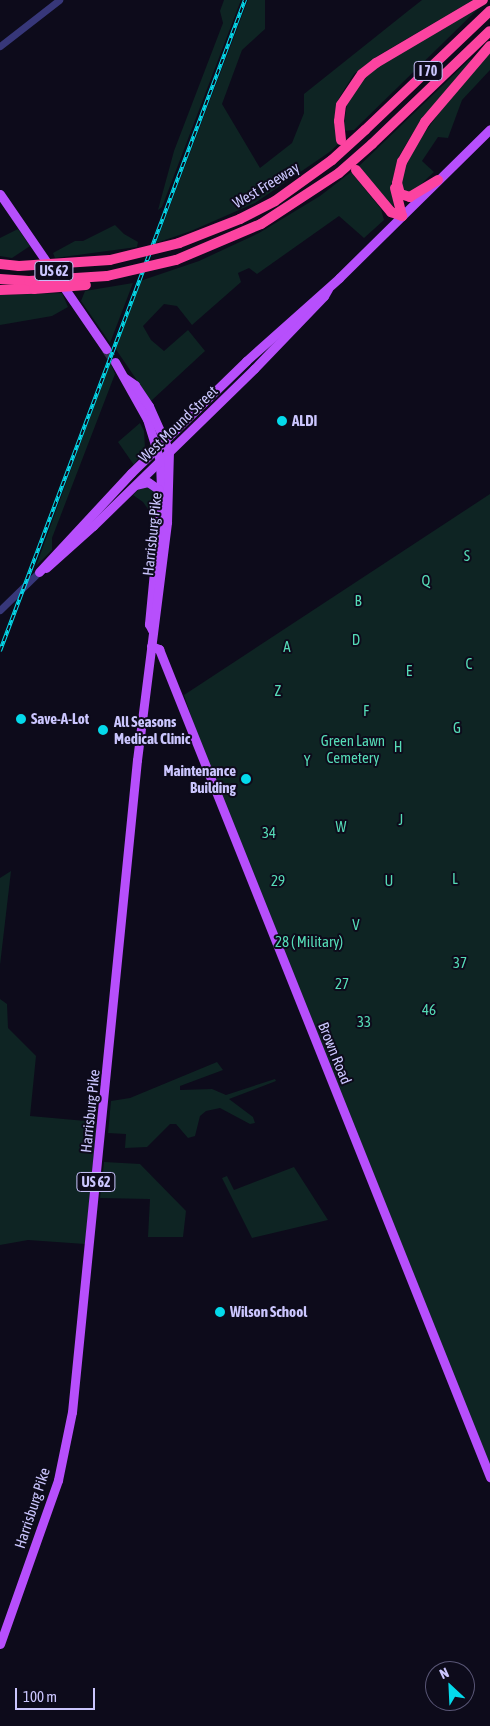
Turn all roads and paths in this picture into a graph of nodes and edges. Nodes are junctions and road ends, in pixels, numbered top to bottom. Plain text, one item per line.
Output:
1 (59, 0) edge
2 (482, 0) edge
3 (490, 11) edge
4 (490, 31) edge
5 (0, 46) edge
6 (490, 46) edge
7 (490, 129) edge
8 (342, 140) dead end
9 (356, 170) dead end
10 (438, 180) junction
11 (397, 183) junction
12 (0, 194) edge
13 (402, 216) junction
14 (0, 264) edge
15 (0, 279) edge
16 (32, 285) junction
17 (328, 289) junction
18 (0, 290) edge
19 (106, 349) tunnel mouth
20 (115, 362) tunnel mouth
21 (125, 378) junction
22 (165, 440) junction
23 (157, 448) junction
24 (169, 451) junction
25 (160, 461) junction
26 (136, 485) junction
27 (161, 499) junction
28 (39, 572) junction
29 (0, 610) edge
30 (152, 630) junction
31 (150, 646) junction
32 (490, 1477) edge
33 (0, 1644) edge

1 - 5 street
2 - 8 highway
3 - 14 highway, West Freeway / I 70, bridge
4 - 16 highway, West Freeway / I 70, bridge
6 - 11 highway
7 - 10 main road, West Mound Street
9 - 13 highway
10 - 11 highway
10 - 13 main road, West Mound Street
11 - 13 highway
12 - 19 main road, US 62
13 - 17 main road, West Mound Street
15 - 16 highway, West Freeway / I 70
16 - 18 highway
17 - 22 main road, West Mound Street
17 - 24 main road, West Mound Street
20 - 21 main road, US 62
21 - 22 main road, US 62
21 - 23 main road, US 62
22 - 23 main road, West Mound Street
22 - 24 main road, Harrisburg Pike / US 62
23 - 25 main road, Harrisburg Pike / US 62
23 - 28 main road, West Mound Street
24 - 25 main road, West Mound Street
24 - 30 main road, Harrisburg Pike / US 62
25 - 26 main road, West Mound Street
25 - 27 main road, Harrisburg Pike / US 62
26 - 27 main road
26 - 28 main road, West Mound Street
27 - 30 main road, Harrisburg Pike / US 62
28 - 29 street, West Mound Street
30 - 31 main road, Harrisburg Pike / US 62
31 - 32 main road, Brown Road
31 - 33 main road, Harrisburg Pike / US 62

